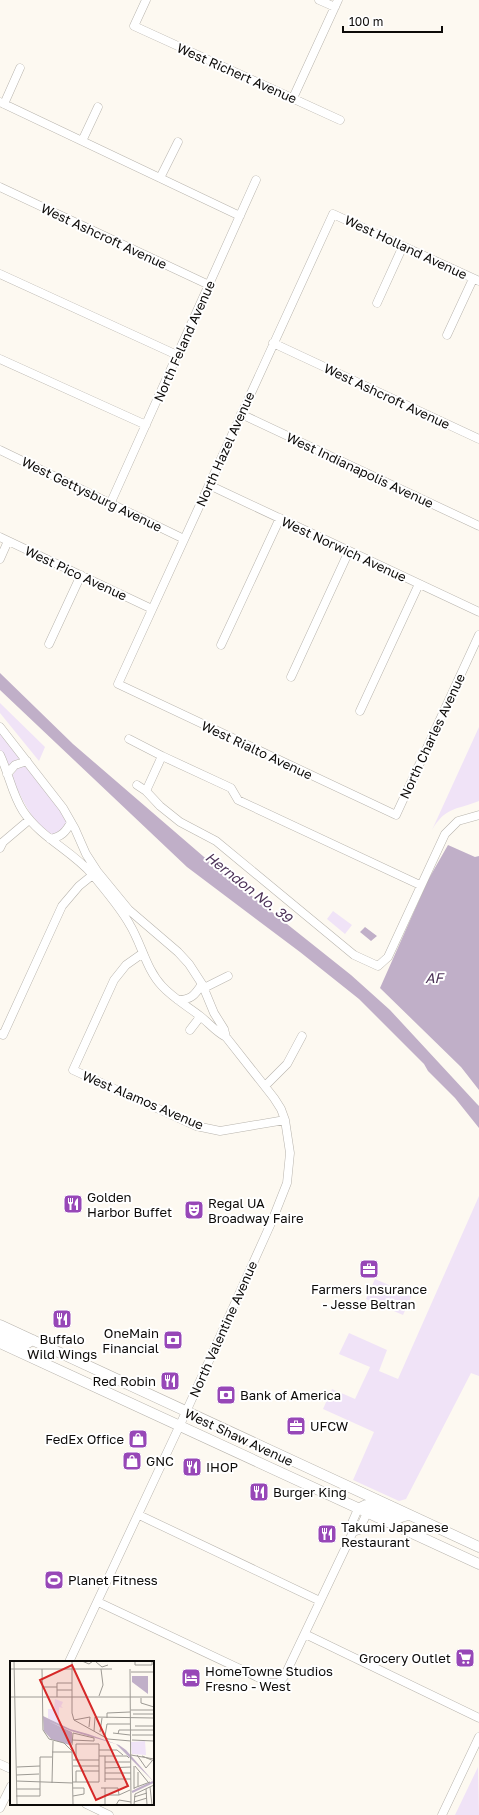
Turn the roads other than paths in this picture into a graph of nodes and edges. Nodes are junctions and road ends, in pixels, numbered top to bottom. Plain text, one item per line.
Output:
1 (146, 0) edge
2 (319, 0) edge
3 (337, 4) edge
4 (20, 68) dead end
5 (294, 98) junction
6 (2, 103) edge
7 (98, 106) dead end
8 (340, 120) dead end
9 (82, 141) junction
10 (178, 142) dead end
11 (160, 178) junction
12 (256, 180) dead end
13 (0, 187) edge
14 (333, 214) joint
15 (240, 216) junction
16 (403, 246) junction
17 (0, 274) edge
18 (476, 280) edge
19 (209, 285) junction
20 (377, 303) dead end
21 (447, 335) dead end
22 (273, 343) junction
23 (177, 355) junction
24 (0, 359) edge
25 (241, 414) junction
26 (146, 425) junction
27 (479, 439) edge
28 (0, 450) edge
29 (209, 485) junction
30 (111, 502) junction
31 (280, 518) junction
32 (479, 526) edge
33 (0, 537) edge
34 (184, 539) junction
35 (8, 541) junction
36 (349, 551) junction
37 (0, 559) edge
38 (81, 575) junction
39 (419, 584) junction
40 (152, 609) junction
41 (479, 612) edge
42 (479, 635) edge
43 (49, 644) dead end
44 (221, 645) dead end
45 (291, 677) dead end
46 (118, 684) joint
47 (360, 710) dead end
48 (0, 727) edge
49 (129, 739) dead end
50 (0, 755) edge
51 (162, 756) junction
52 (27, 761) junction
53 (7, 774) junction
54 (137, 785) dead end
55 (146, 790) junction
56 (396, 815) joint
57 (479, 815) edge
58 (29, 820) junction
59 (71, 822) junction
60 (50, 839) junction
61 (0, 848) edge
62 (95, 873) junction
63 (420, 885) junction
64 (143, 953) junction
65 (228, 976) dead end
66 (203, 986) junction
67 (178, 1000) junction
68 (200, 1017) junction
69 (190, 1030) dead end
70 (1, 1034) edge
71 (302, 1036) dead end
72 (226, 1037) junction
73 (265, 1086) junction
74 (285, 1120) junction
75 (0, 1325) edge
76 (0, 1335) edge
77 (33, 1340) junction
78 (0, 1343) edge
79 (186, 1412) junction
80 (180, 1426) junction
81 (362, 1511) junction
82 (139, 1515) junction
83 (408, 1515) junction
84 (479, 1547) edge
85 (479, 1564) edge
86 (320, 1601) junction
87 (98, 1602) junction
88 (304, 1634) junction
89 (69, 1661) edge
90 (479, 1718) edge
91 (479, 1737) edge
92 (0, 1764) edge
93 (10, 1769) edge
94 (10, 1788) edge
95 (88, 1805) edge
96 (0, 1808) edge
97 (109, 1815) edge
98 (442, 1815) edge

1 - 5 street, West Richert Avenue
2 - 3 street
3 - 5 street
4 - 6 street
5 - 8 street, West Richert Avenue
6 - 9 street
7 - 9 street
9 - 11 street
10 - 11 street
11 - 15 street
12 - 15 street, North Feland Avenue
13 - 19 street, West Ashcroft Avenue
14 - 16 street, West Holland Avenue
14 - 22 street, North Hazel Avenue
15 - 19 street, North Feland Avenue
16 - 18 street, West Holland Avenue
16 - 20 street
17 - 23 street
18 - 21 street
19 - 23 street, North Feland Avenue
22 - 25 street, North Hazel Avenue
22 - 27 street, West Ashcroft Avenue
23 - 26 street, North Feland Avenue
24 - 26 street
25 - 29 street, North Hazel Avenue
25 - 32 street, West Indianapolis Avenue
26 - 30 street, North Feland Avenue
28 - 30 street, West Gettysburg Avenue
29 - 31 street, West Norwich Avenue
29 - 34 street, North Hazel Avenue
30 - 34 street, West Gettysburg Avenue
31 - 36 street, West Norwich Avenue
31 - 44 street
33 - 35 street, West Pico Avenue
34 - 40 street, North Hazel Avenue
35 - 37 street
35 - 38 street, West Pico Avenue
36 - 39 street, West Norwich Avenue
36 - 45 street
38 - 40 street, West Pico Avenue
38 - 43 street
39 - 41 street, West Norwich Avenue
39 - 47 street
40 - 46 street, North Hazel Avenue
42 - 56 street, North Charles Avenue
46 - 56 street, West Rialto Avenue
48 - 52 street
49 - 51 street
50 - 53 street
51 - 55 street
51 - 63 street
52 - 53 street
52 - 59 street
53 - 58 street
54 - 55 street
55 - 63 street
57 - 63 street
58 - 60 street
58 - 61 street
59 - 60 street
59 - 62 street
60 - 62 street
62 - 64 street
62 - 66 street
62 - 70 street
64 - 67 street
64 - 74 street, West Alamos Avenue
65 - 66 street
66 - 67 street
66 - 72 street
67 - 68 street
68 - 69 street
68 - 72 street
71 - 73 street
72 - 73 street, North Valentine Avenue
73 - 74 street, North Valentine Avenue
74 - 79 street, North Valentine Avenue
75 - 77 main road, West Shaw Avenue
76 - 77 main road
77 - 79 main road, West Shaw Avenue
78 - 80 main road, West Shaw Avenue
79 - 80 street, North Valentine Avenue
79 - 83 main road, West Shaw Avenue
80 - 81 main road, West Shaw Avenue
80 - 82 street, North Valentine Avenue
81 - 83 main road
81 - 85 main road, West Shaw Avenue
81 - 86 street
82 - 86 street
82 - 87 street, North Valentine Avenue
83 - 84 main road, West Shaw Avenue
86 - 88 street
87 - 88 street
87 - 89 street, North Valentine Avenue
88 - 90 street
91 - 98 street
92 - 93 street
94 - 96 street
95 - 97 street

